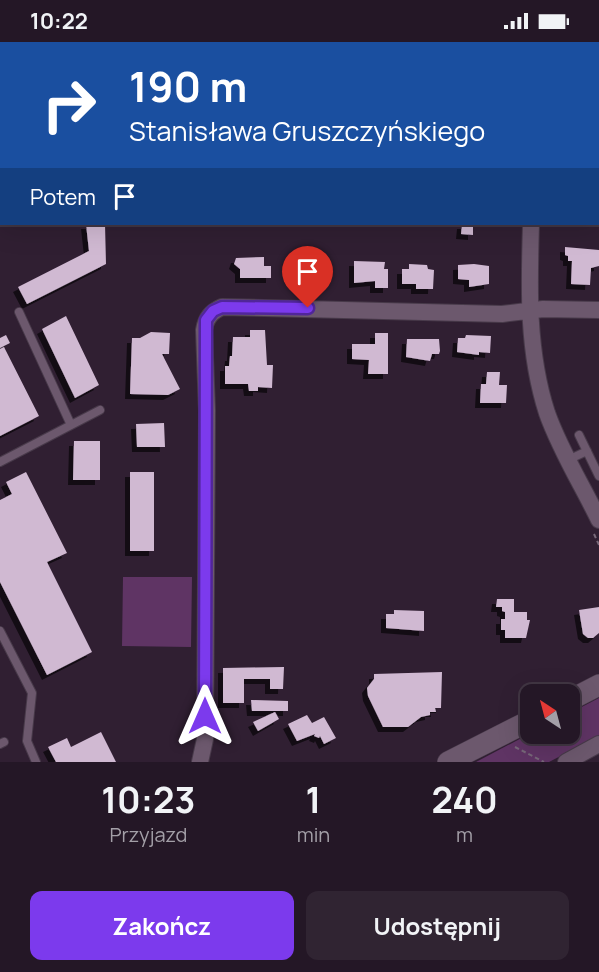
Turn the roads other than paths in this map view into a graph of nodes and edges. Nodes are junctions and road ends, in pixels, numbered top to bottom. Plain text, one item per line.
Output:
1 (531, 225) edge
2 (599, 310) edge
3 (19, 312) dead end
4 (528, 312) junction
5 (100, 410) dead end
6 (71, 425) junction
7 (579, 435) dead end
8 (587, 451) junction
9 (570, 459) junction
10 (0, 462) edge
11 (599, 476) edge
12 (594, 523) edge
13 (0, 632) edge
14 (599, 685) edge
15 (580, 695) edge
16 (520, 726) edge
17 (599, 744) edge
18 (36, 762) edge
19 (200, 762) edge
20 (448, 762) edge
21 (566, 762) edge

1 - 4 street
2 - 4 street
3 - 6 lane
4 - 9 street
4 - 19 street
5 - 6 lane
6 - 10 lane
7 - 8 lane
8 - 9 lane
8 - 11 lane
9 - 12 street
13 - 18 lane
14 - 15 street
16 - 20 street
17 - 21 street

